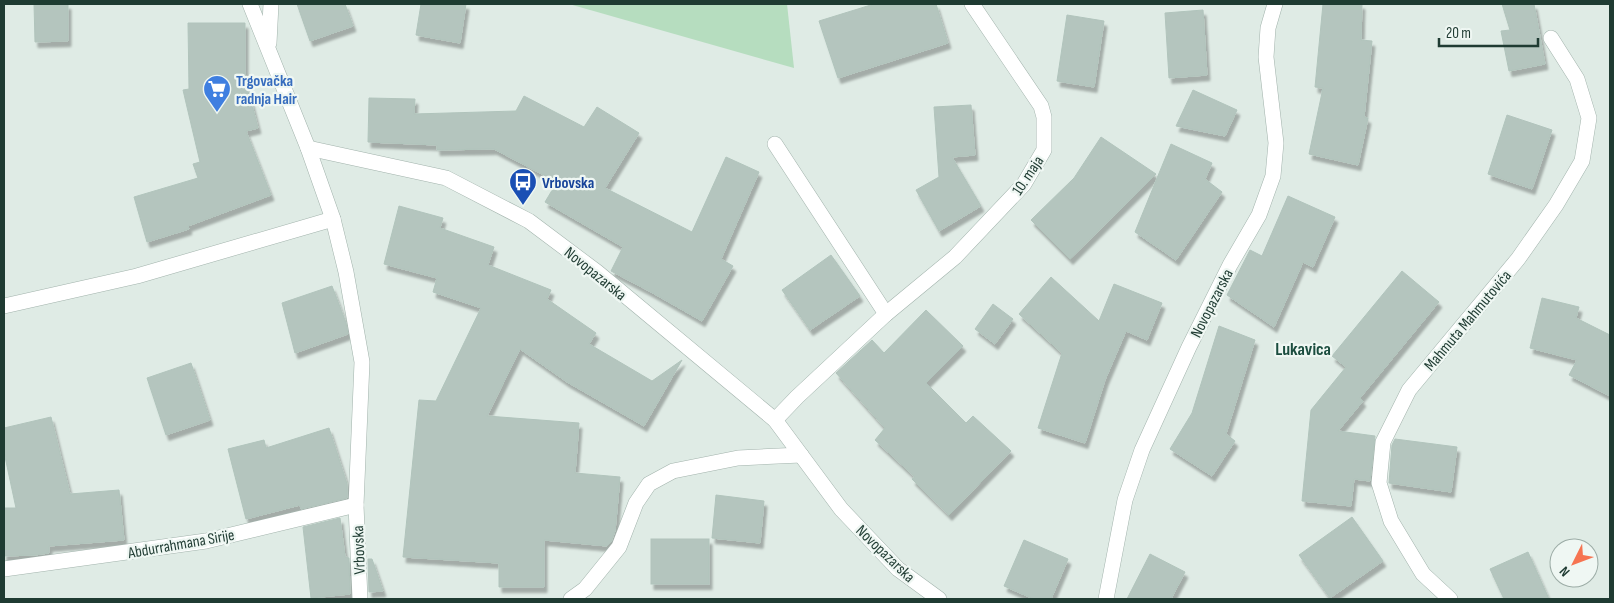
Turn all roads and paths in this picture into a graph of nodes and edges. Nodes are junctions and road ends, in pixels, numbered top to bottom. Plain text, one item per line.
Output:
1 (250, 4) edge
2 (270, 4) edge
3 (972, 4) edge
4 (1275, 4) edge
5 (1551, 38) dead end
6 (269, 50) junction
7 (775, 144) dead end
8 (308, 148) junction
9 (333, 219) junction
10 (4, 306) edge
11 (886, 314) junction
12 (775, 420) junction
13 (801, 455) junction
14 (356, 505) junction
15 (4, 569) edge
16 (360, 599) edge
17 (571, 599) edge
18 (938, 599) edge
19 (1106, 599) edge
20 (1450, 599) edge

1 - 6 street
2 - 6 street
3 - 11 street, 10. maja
4 - 19 street, Novopazarska
5 - 20 street, Mahmuta Mahmutovića
6 - 8 street
7 - 11 street
8 - 9 street, Vrbovska
8 - 12 street, Novopazarska
9 - 10 street
9 - 14 street, Vrbovska
11 - 12 street, 10. maja
12 - 13 street, Novopazarska
13 - 17 street
13 - 18 street, Novopazarska
14 - 15 street, Abdurrahmana Sirije
14 - 16 street, Vrbovska

